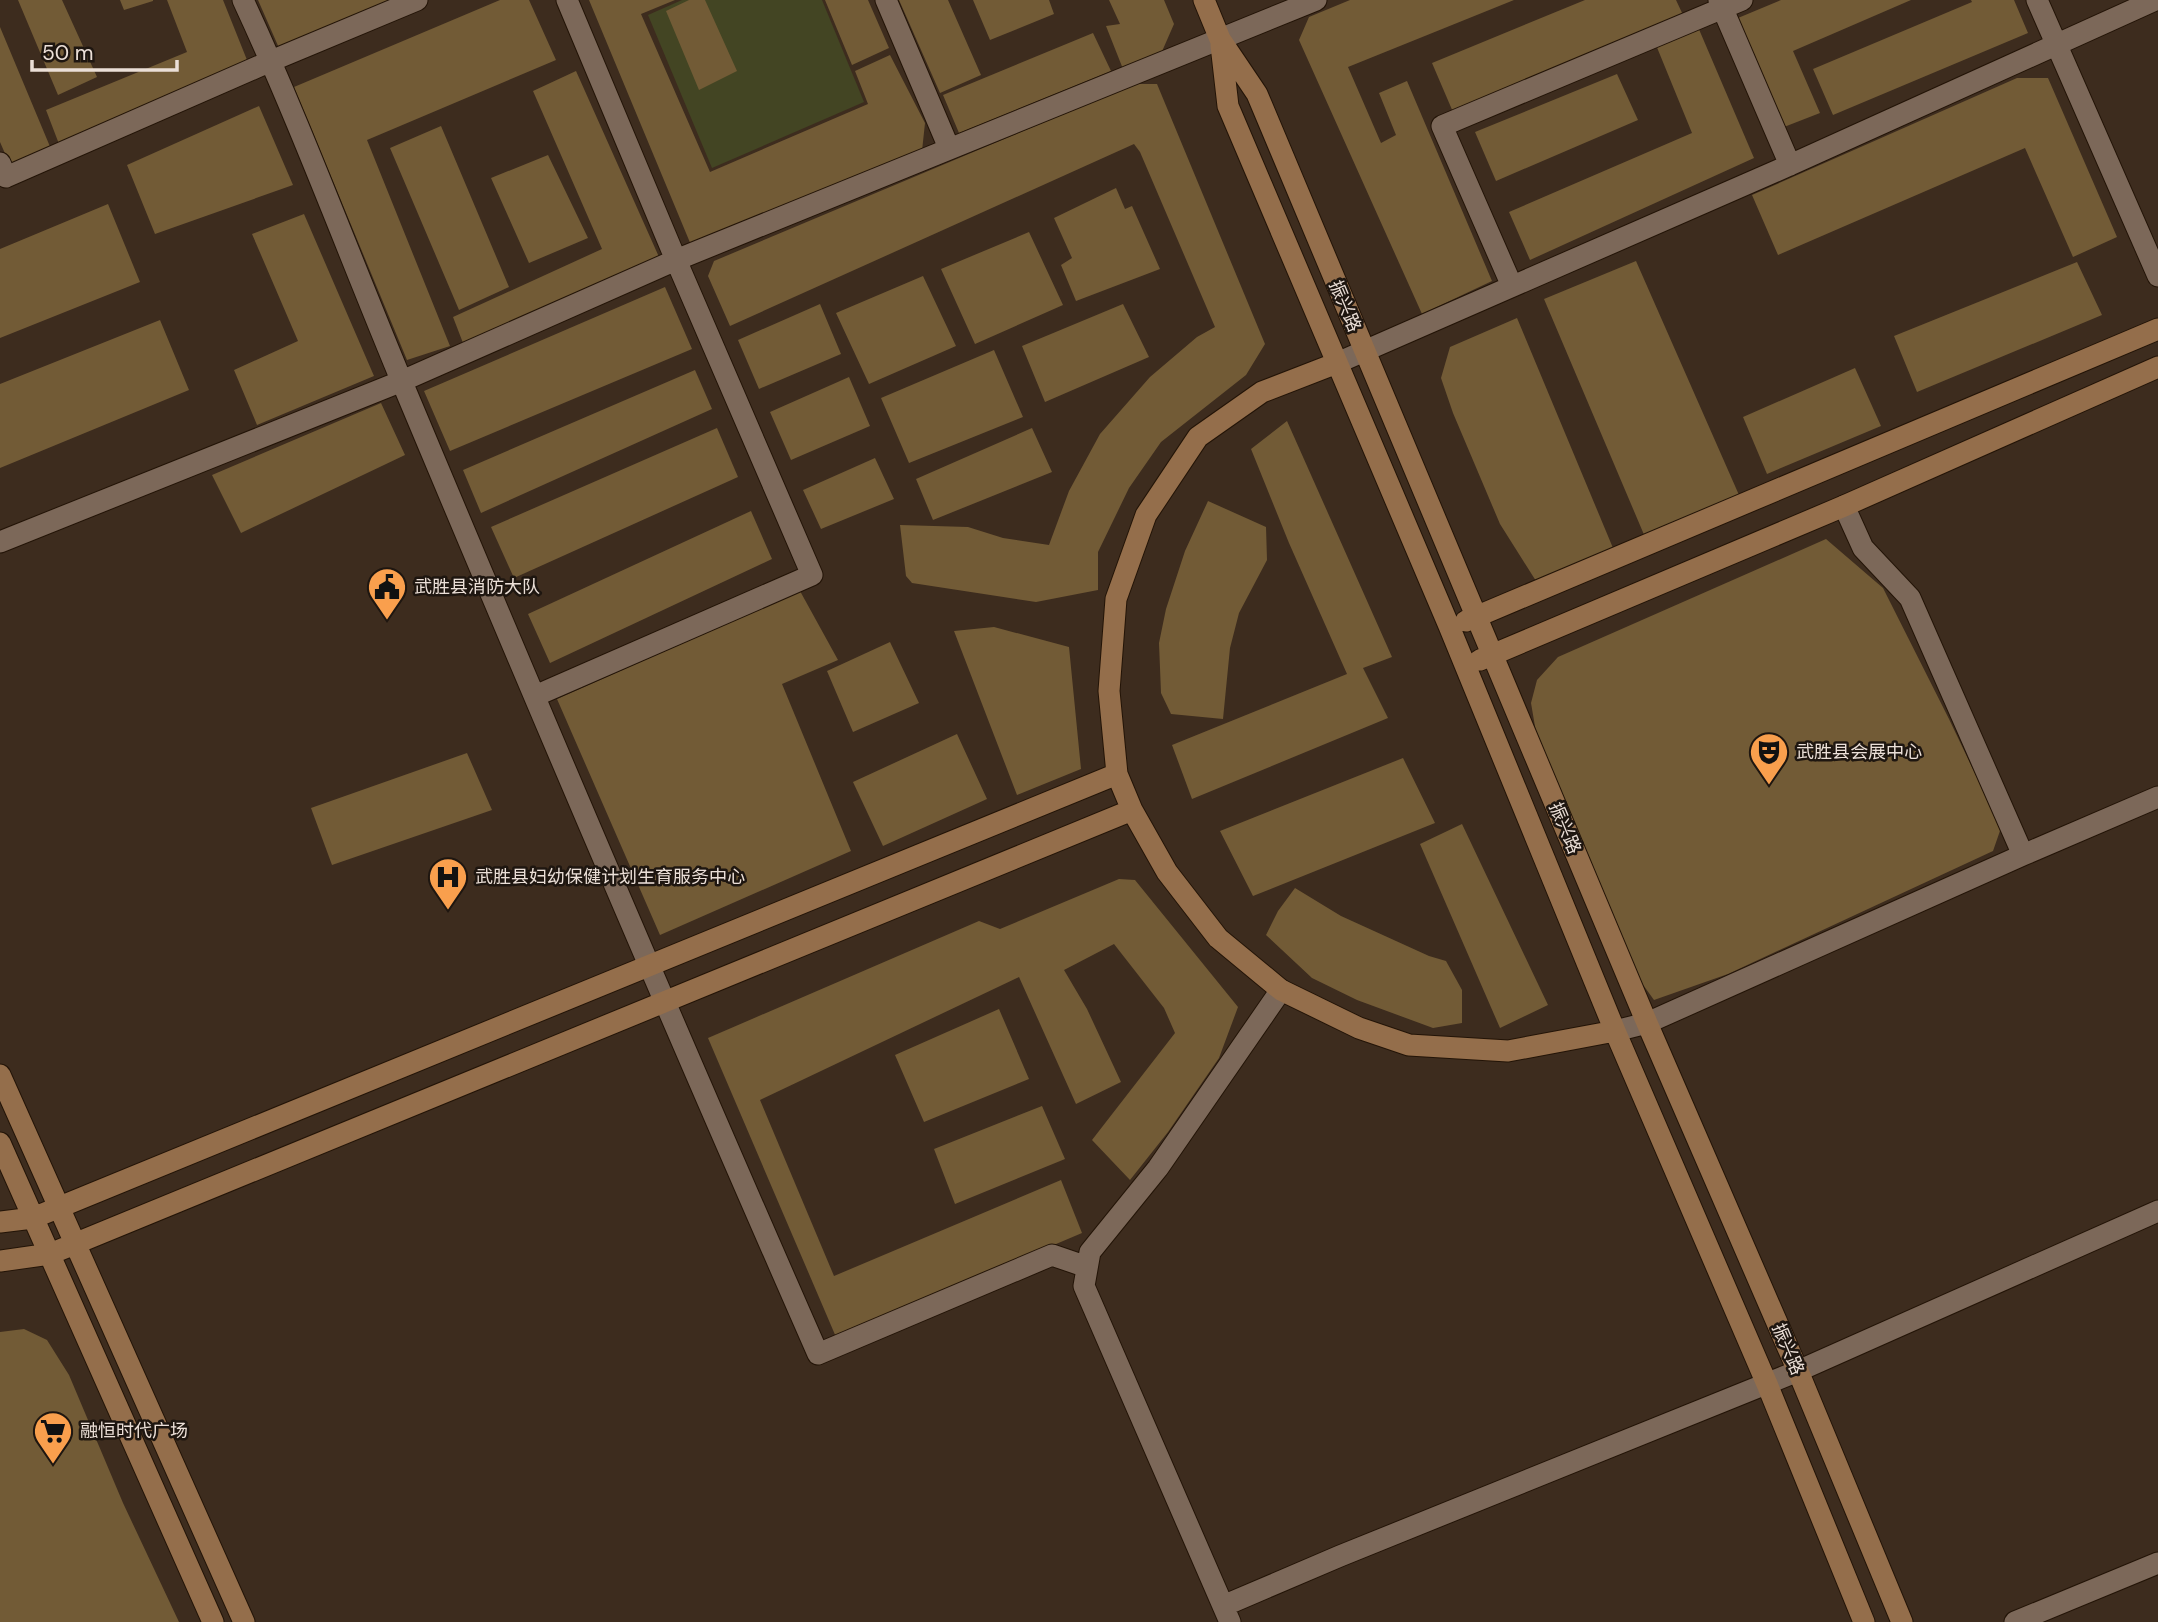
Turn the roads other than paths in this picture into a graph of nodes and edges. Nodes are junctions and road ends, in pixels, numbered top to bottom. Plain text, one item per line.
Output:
1 (243, 0) edge
2 (417, 0) edge
3 (567, 0) edge
4 (886, 0) edge
5 (1203, 0) edge
6 (1316, 0) edge
7 (2037, 0) edge
8 (2155, 0) edge
9 (1728, 3) edge
10 (1220, 39) junction
11 (2056, 44) junction
12 (271, 61) junction
13 (949, 148) junction
14 (0, 163) edge
15 (1790, 165) junction
16 (676, 260) junction
17 (2158, 276) edge
18 (1512, 286) junction
19 (2158, 329) edge
20 (1364, 351) junction
21 (1337, 363) junction
22 (2158, 368) edge
23 (402, 381) junction
24 (1844, 506) junction
25 (0, 542) edge
26 (1478, 617) junction
27 (1449, 626) junction
28 (1493, 654) junction
29 (1465, 666) junction
30 (535, 696) junction
31 (1117, 774) junction
32 (2158, 797) edge
33 (1132, 810) junction
34 (2023, 855) junction
35 (648, 966) junction
36 (1281, 990) junction
37 (664, 1004) junction
38 (1647, 1023) junction
39 (1615, 1031) junction
40 (0, 1075) edge
41 (0, 1143) edge
42 (58, 1206) junction
43 (2158, 1211) edge
44 (33, 1218) junction
45 (0, 1222) edge
46 (75, 1242) junction
47 (50, 1254) junction
48 (0, 1261) edge
49 (1087, 1267) junction
50 (1798, 1371) junction
51 (1767, 1384) junction
52 (2158, 1563) edge
53 (1226, 1614) edge
54 (213, 1622) edge
55 (244, 1622) edge
56 (1864, 1622) edge
57 (1902, 1622) edge
58 (2015, 1622) edge

1 - 12 street
2 - 12 street
3 - 16 street
4 - 13 street
5 - 10 main road, 振兴路
6 - 10 street
7 - 11 street
8 - 11 street
9 - 15 street
9 - 18 street
10 - 13 street
10 - 20 main road, 振兴路
10 - 21 main road, 振兴路
11 - 15 street
11 - 17 street
12 - 14 street
12 - 23 street
13 - 16 street
15 - 18 street
16 - 23 street
16 - 30 street
18 - 20 street
19 - 26 main road
20 - 21 street
20 - 26 main road, 振兴路
21 - 27 main road, 振兴路
21 - 31 main road
22 - 24 main road
23 - 25 street
23 - 30 street
24 - 28 main road
24 - 34 street
26 - 27 main road
26 - 28 main road, 振兴路
27 - 29 main road, 振兴路
28 - 29 main road
28 - 38 main road, 振兴路
29 - 39 main road, 振兴路
30 - 35 street
31 - 33 main road
31 - 35 main road
32 - 34 street
33 - 36 main road
33 - 37 main road
34 - 38 street
35 - 37 street
35 - 42 main road
36 - 39 main road
36 - 49 street
37 - 46 main road
37 - 49 street
38 - 39 street
38 - 50 main road, 振兴路
39 - 51 main road, 振兴路
40 - 42 main road
41 - 44 main road
42 - 44 main road
42 - 46 main road
43 - 50 street
44 - 45 main road
44 - 47 main road
46 - 47 main road
46 - 55 main road
47 - 48 main road
47 - 54 main road
49 - 53 street
50 - 51 street
50 - 57 main road, 振兴路
51 - 53 street
51 - 56 main road, 振兴路
52 - 58 street

